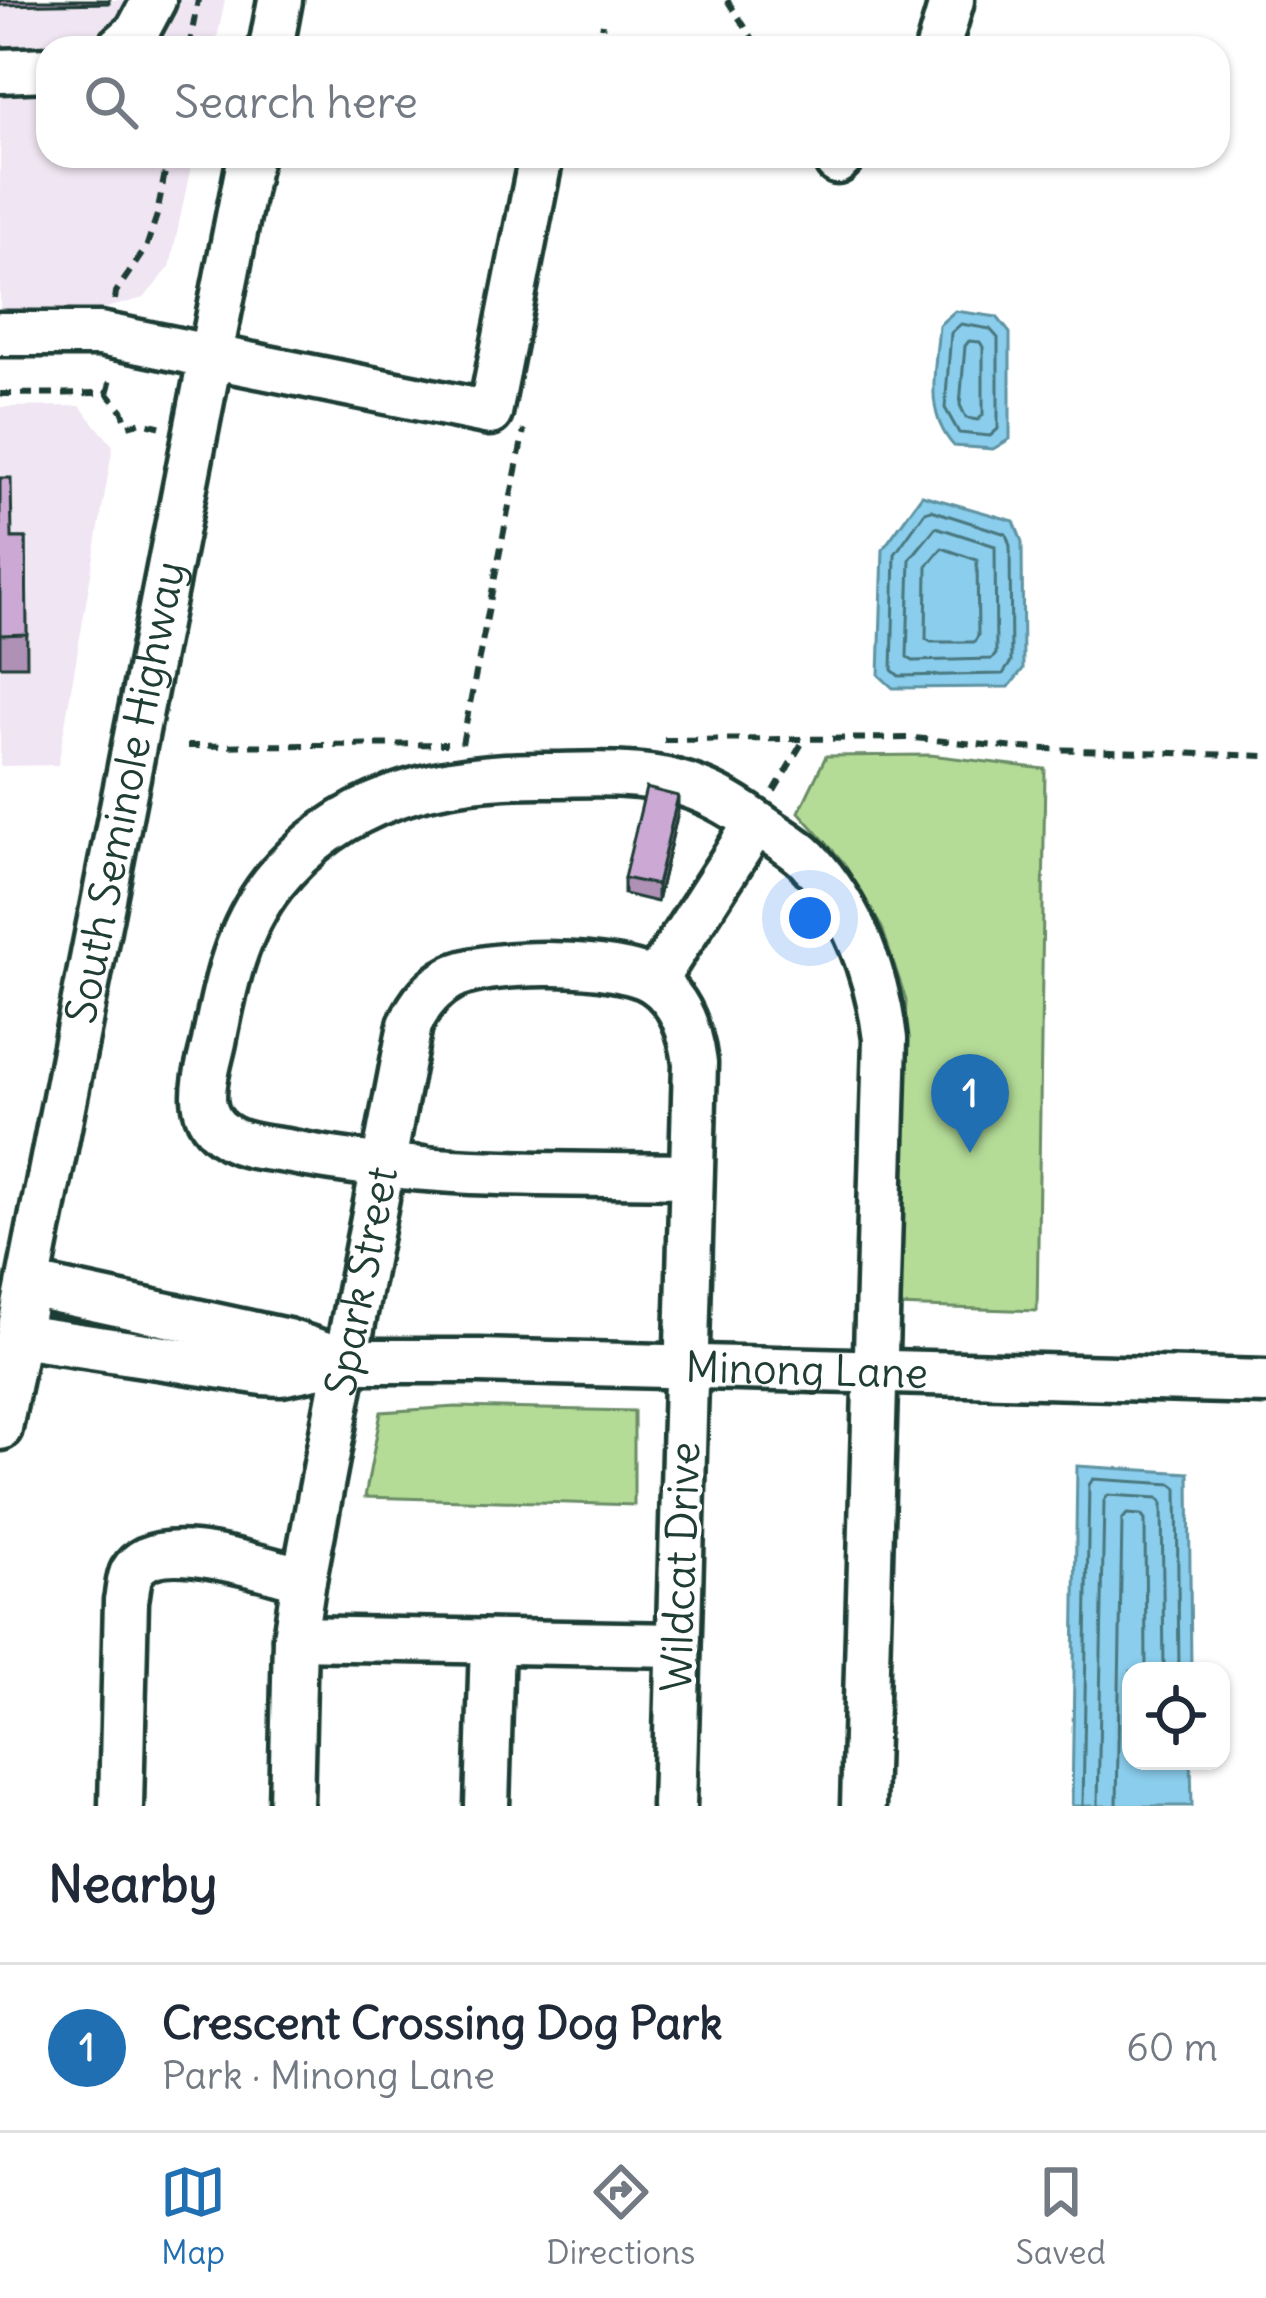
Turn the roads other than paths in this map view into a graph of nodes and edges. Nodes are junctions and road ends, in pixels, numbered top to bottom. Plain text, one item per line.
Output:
1 (154, 0) edge
2 (280, 0) edge
3 (952, 0) edge
4 (132, 36) edge
5 (273, 36) edge
6 (942, 36) edge
7 (36, 70) edge
8 (0, 71) edge
9 (248, 168) edge
10 (539, 168) edge
11 (0, 334) edge
12 (211, 357) junction
13 (756, 823) junction
14 (654, 982) junction
15 (381, 1166) junction
16 (690, 1175) junction
17 (29, 1285) junction
18 (19, 1336) junction
19 (345, 1361) junction
20 (686, 1365) junction
21 (874, 1370) junction
22 (1266, 1382) edge
23 (0, 1428) edge
24 (304, 1579) junction
25 (295, 1637) junction
26 (492, 1642) junction
27 (678, 1645) junction
28 (121, 1806) edge
29 (291, 1806) edge
30 (487, 1806) edge
31 (674, 1806) edge
32 (863, 1806) edge

1 - 4 street
2 - 5 street
3 - 6 street
7 - 8 street
9 - 12 street, South Seminole Highway
10 - 12 street
11 - 12 street
12 - 17 street, South Seminole Highway
13 - 14 street
13 - 15 street
13 - 21 street
14 - 15 street, Spark Street
14 - 16 street, Wildcat Drive
15 - 16 street
15 - 19 street, Spark Street
16 - 20 street, Wildcat Drive
17 - 18 street, South Seminole Highway
17 - 19 street, Minong Lane
18 - 19 street, Minong Lane
18 - 23 street, South Seminole Highway
19 - 20 street, Minong Lane
19 - 24 street, Spark Street
20 - 21 street, Minong Lane
20 - 27 street, Wildcat Drive
21 - 22 street, Minong Lane
21 - 32 street
24 - 25 street, Spark Street
24 - 28 street
25 - 26 street
25 - 29 street, Spark Street
26 - 27 street
26 - 30 street
27 - 31 street, Wildcat Drive

